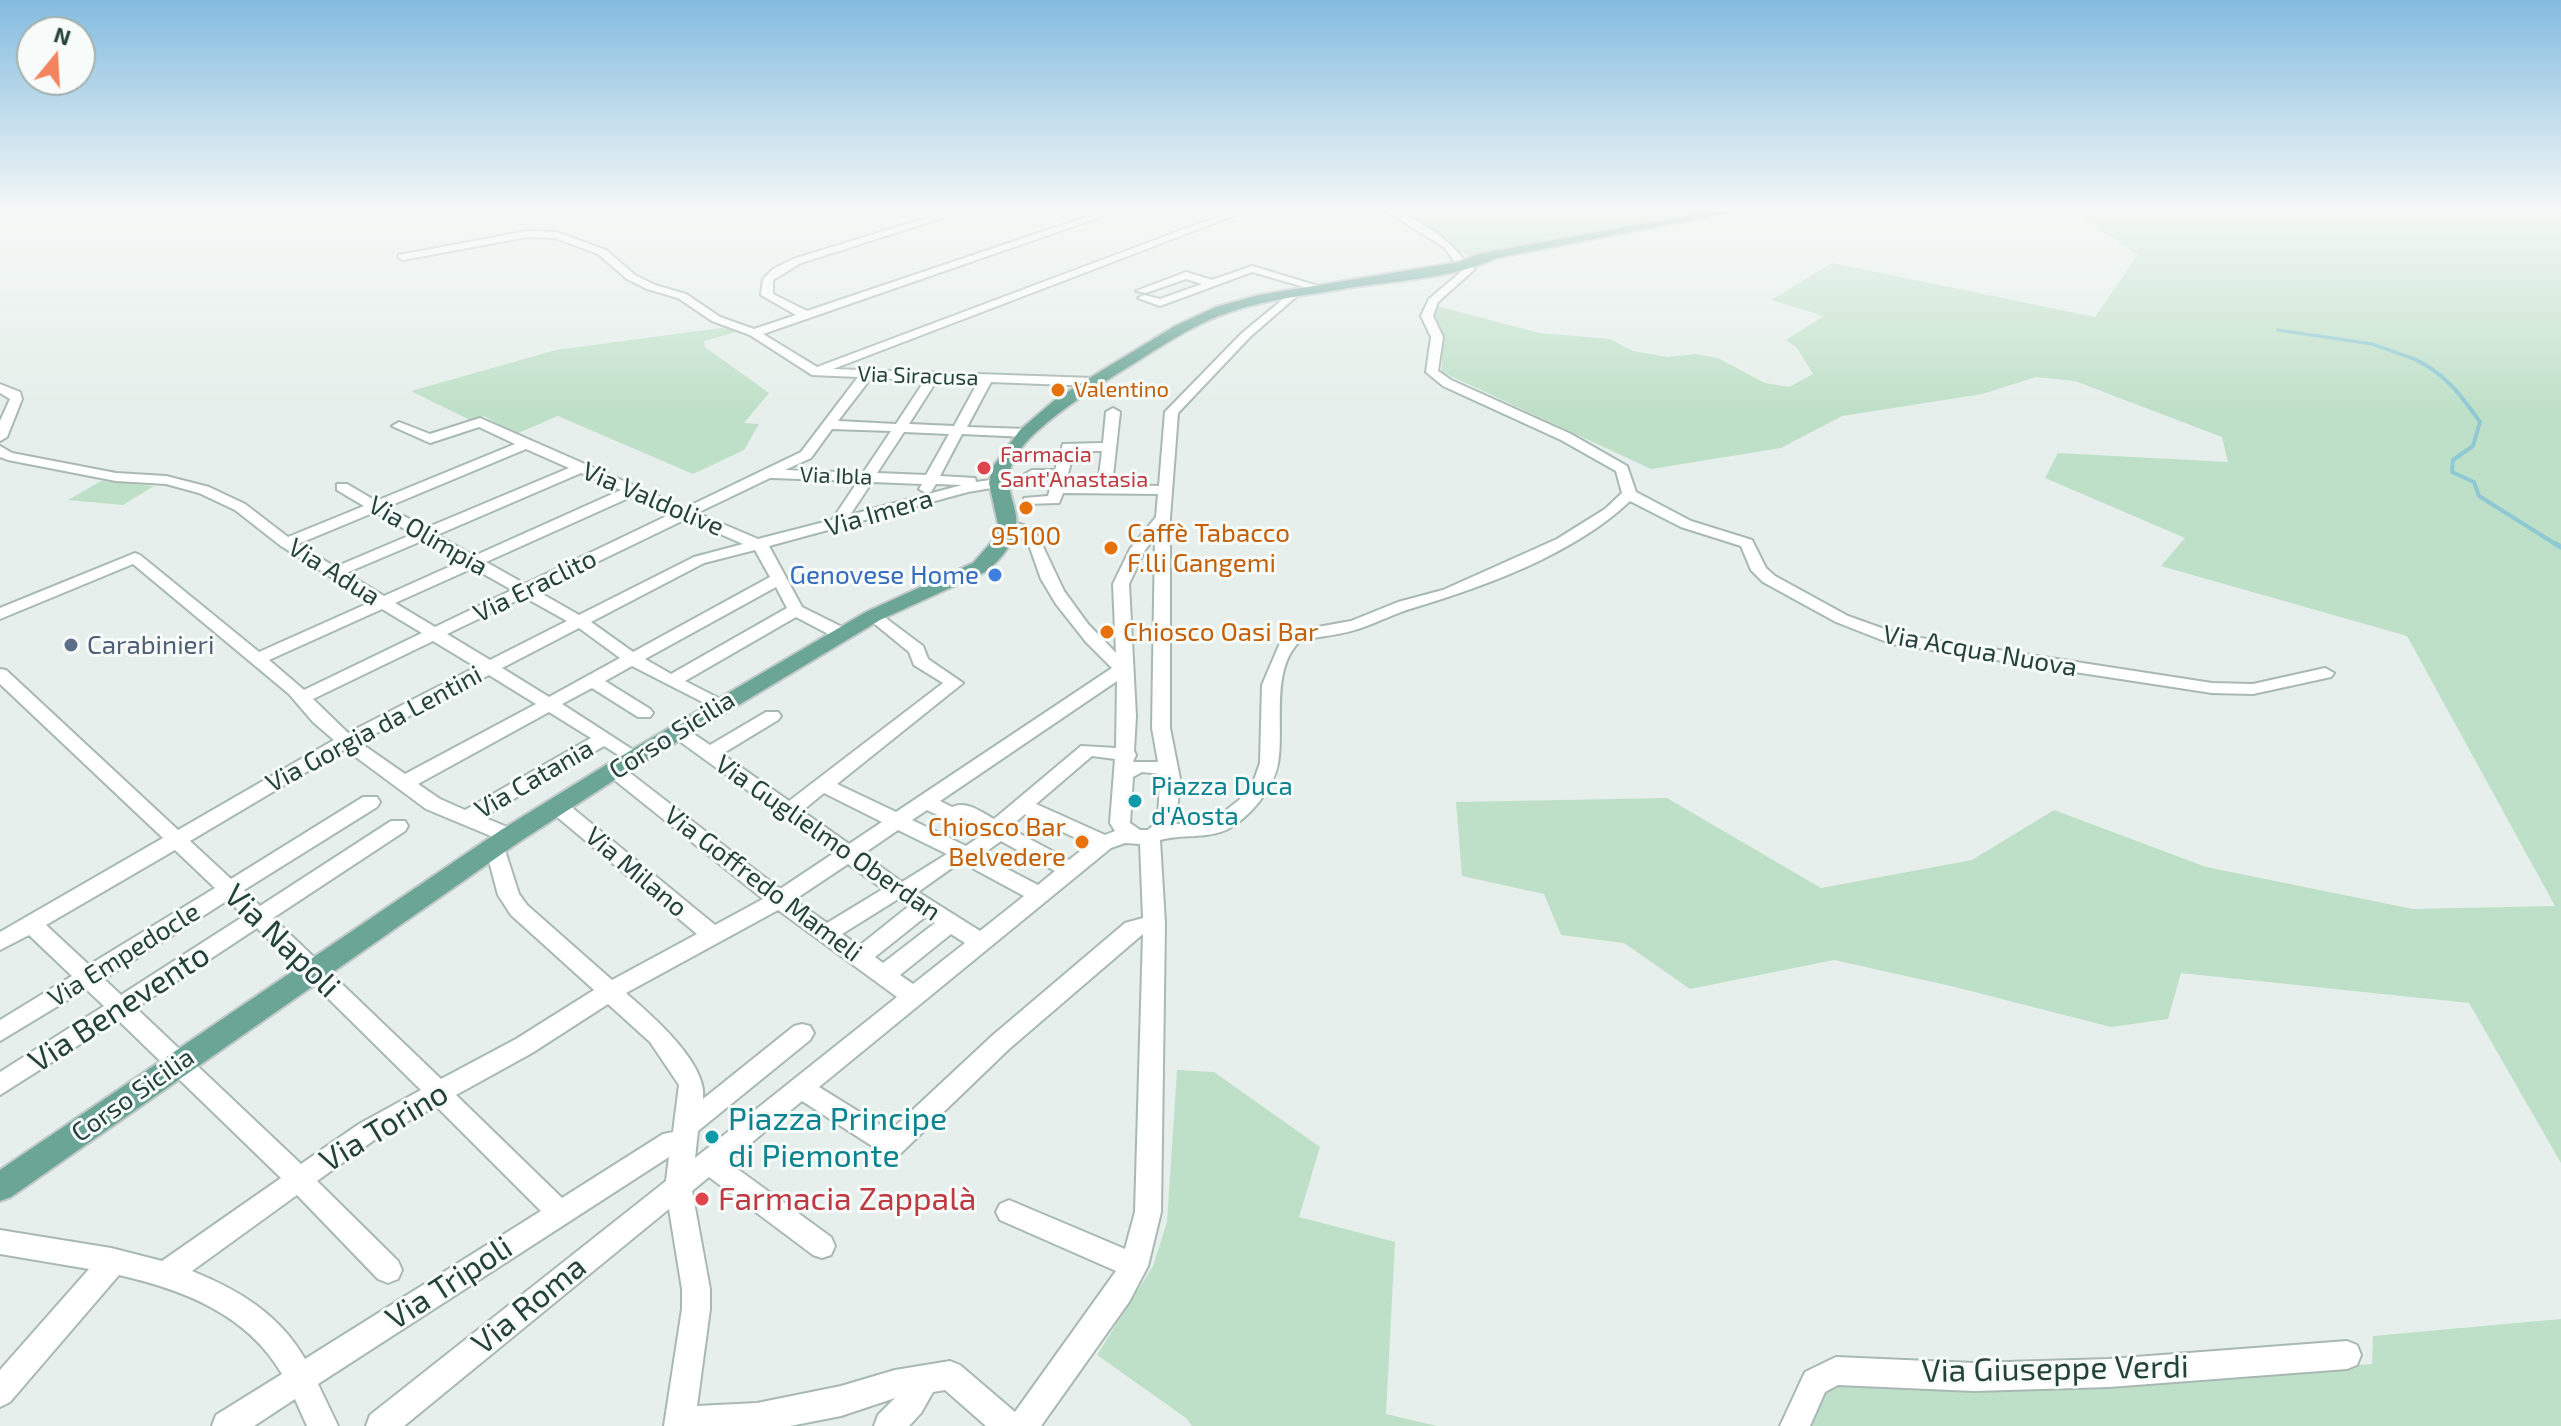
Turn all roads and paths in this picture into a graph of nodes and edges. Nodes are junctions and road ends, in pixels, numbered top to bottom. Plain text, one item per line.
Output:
1 (634, 278) edge
2 (770, 278) edge
3 (916, 278) edge
4 (1065, 278) edge
5 (1180, 278) edge
6 (1194, 278) edge
7 (1226, 278) edge
8 (1282, 278) edge
9 (1383, 278) edge
10 (1446, 278) edge
11 (1210, 283) junction
12 (1322, 289) junction
13 (1293, 294) junction
14 (805, 315) junction
15 (754, 333) junction
16 (816, 372) junction
17 (867, 374) junction
18 (933, 377) junction
19 (986, 379) junction
20 (1093, 382) junction
21 (0, 388) edge
22 (1113, 412) dead end
23 (829, 425) junction
24 (399, 426) dead end
25 (900, 428) junction
26 (957, 430) junction
27 (1026, 433) junction
28 (0, 437) edge
29 (526, 444) junction
30 (1109, 447) junction
31 (4, 453) edge
32 (580, 468) junction
33 (769, 474) junction
34 (1032, 474) dead end
35 (1060, 474) junction
36 (868, 477) junction
37 (931, 479) junction
38 (998, 483) junction
39 (342, 487) dead end
40 (1055, 489) junction
41 (633, 490) junction
42 (1167, 490) junction
43 (1104, 491) junction
44 (1629, 494) junction
45 (920, 501) junction
46 (1029, 501) dead end
47 (374, 506) junction
48 (686, 514) junction
49 (1163, 518) junction
50 (837, 524) junction
51 (1007, 524) junction
52 (424, 534) junction
53 (286, 543) junction
54 (761, 546) junction
55 (1164, 546) junction
56 (1138, 549) junction
57 (473, 562) junction
58 (336, 572) junction
59 (779, 579) junction
60 (524, 592) junction
61 (382, 603) junction
62 (796, 610) junction
63 (0, 614) edge
64 (873, 616) junction
65 (578, 622) junction
66 (435, 634) junction
67 (842, 634) junction
68 (633, 658) junction
69 (257, 659) junction
70 (488, 668) junction
71 (1123, 669) junction
72 (2325, 673) dead end
73 (0, 674) edge
74 (592, 680) junction
75 (673, 680) junction
76 (301, 698) junction
77 (549, 704) junction
78 (720, 706) junction
79 (644, 713) dead end
80 (772, 716) dead end
81 (677, 731) junction
82 (604, 738) junction
83 (346, 741) junction
84 (709, 754) junction
85 (635, 757) junction
86 (1166, 762) junction
87 (1126, 764) junction
88 (614, 770) junction
89 (404, 783) junction
90 (823, 785) junction
91 (370, 802) dead end
92 (927, 802) junction
93 (557, 806) junction
94 (1033, 810) dead end
95 (789, 811) junction
96 (464, 819) junction
97 (897, 822) junction
98 (398, 826) dead end
99 (997, 830) junction
100 (1149, 837) junction
101 (176, 839) junction
102 (503, 841) junction
103 (1104, 843) junction
104 (847, 854) junction
105 (965, 859) junction
106 (1070, 870) junction
107 (229, 890) junction
108 (900, 890) junction
109 (1039, 895) junction
110 (779, 900) junction
111 (924, 906) junction
112 (258, 917) junction
113 (950, 923) junction
114 (1154, 923) junction
115 (31, 924) junction
116 (826, 934) junction
117 (2, 937) edge
118 (715, 937) junction
119 (980, 942) junction
120 (860, 957) junction
121 (315, 970) junction
122 (884, 975) junction
123 (86, 979) junction
124 (609, 992) junction
125 (913, 996) junction
126 (118, 1009) junction
127 (0, 1032) edge
128 (802, 1033) dead end
129 (180, 1062) junction
130 (0, 1085) edge
131 (800, 1087) junction
132 (437, 1094) junction
133 (680, 1134) junction
134 (711, 1163) junction
135 (297, 1180) junction
136 (678, 1184) junction
137 (0, 1187) edge
138 (1009, 1212) dead end
139 (560, 1213) junction
140 (0, 1242) edge
141 (822, 1246) dead end
142 (112, 1263) junction
143 (1134, 1266) junction
144 (388, 1270) dead end
145 (165, 1274) junction
146 (2347, 1355) dead end
147 (924, 1379) junction
148 (299, 1380) junction
149 (0, 1392) edge
150 (1032, 1421) edge
151 (680, 1424) edge
152 (227, 1426) edge
153 (323, 1426) edge
154 (381, 1426) edge
155 (889, 1426) edge
156 (1009, 1426) edge
157 (1795, 1426) edge

1 - 15 street, Via Siracusa
2 - 14 street
3 - 14 street
4 - 16 street
5 - 11 street
6 - 11 street
7 - 11 street
8 - 12 street
9 - 12 main road
10 - 44 street
12 - 13 main road
13 - 20 main road
13 - 42 street
14 - 15 street
15 - 16 street, Via Siracusa
16 - 17 street, Via Siracusa
17 - 18 street, Via Siracusa
17 - 23 street, Via Eraclito
18 - 19 street, Via Siracusa
18 - 25 street
19 - 20 street, Via Siracusa
19 - 26 street
20 - 27 main road
21 - 28 street
22 - 30 street
23 - 25 street
23 - 33 street, Via Eraclito
24 - 29 street, Via Valdolive
25 - 26 street
25 - 36 street
26 - 27 street
26 - 37 street
27 - 38 main road
29 - 32 street, Via Valdolive
29 - 47 street
30 - 35 street
30 - 43 street
31 - 53 street, Via Adua
32 - 41 street, Via Valdolive
32 - 52 street
33 - 36 street, Via Ibla
33 - 48 street, Via Eraclito
34 - 35 street
35 - 40 street
36 - 37 street, Via Ibla
36 - 50 street
37 - 38 street, Via Ibla
37 - 45 street
38 - 45 street, Via Imera
38 - 51 main road
39 - 47 street, Via Olimpia
40 - 43 street
40 - 46 street
41 - 48 street, Via Valdolive
41 - 57 street
42 - 43 street
42 - 49 street
44 - 72 street, Via Acqua Nuova
44 - 100 street
45 - 50 street, Via Imera
47 - 52 street, Via Olimpia
47 - 53 street
48 - 54 street, Via Valdolive
48 - 60 street, Via Eraclito
49 - 55 street
49 - 56 street
50 - 54 street, Via Imera
51 - 64 main road, Corso Sicilia
51 - 71 street
52 - 57 street, Via Olimpia
52 - 58 street
53 - 58 street, Via Adua
54 - 59 street
54 - 65 street, Via Gorgia da Lentini
55 - 56 street
55 - 86 street
56 - 71 street
57 - 60 street, Via Olimpia
57 - 61 street
58 - 61 street, Via Adua
59 - 62 street
59 - 68 street
60 - 65 street, Via Olimpia
60 - 66 street, Via Eraclito
61 - 66 street, Via Adua
61 - 69 street
62 - 67 street
62 - 75 street
63 - 69 street
64 - 67 main road, Corso Sicilia
64 - 90 street
65 - 68 street, Via Olimpia
65 - 70 street, Via Gorgia da Lentini
66 - 70 street, Via Adua
66 - 76 street, Via Eraclito
67 - 78 main road, Corso Sicilia
68 - 74 street
68 - 75 street, Via Olimpia
69 - 76 street
70 - 77 street, Via Adua
70 - 83 street, Via Gorgia da Lentini
71 - 87 street
71 - 92 street, Via Torino
73 - 101 street, Via Napoli
74 - 77 street
74 - 79 street
75 - 78 street, Via Olimpia
76 - 83 street
77 - 82 street, Via Adua
77 - 89 street
78 - 81 main road, Corso Sicilia
80 - 84 street
81 - 84 street, Via Guglielmo Oberdan
81 - 85 main road, Corso Sicilia
82 - 85 street, Via Adua
82 - 96 street, Via Catania
83 - 89 street
83 - 101 street, Via Gorgia da Lentini
84 - 95 street, Via Guglielmo Oberdan
85 - 88 main road, Corso Sicilia
86 - 87 street
86 - 100 street
87 - 99 street
87 - 100 street
88 - 93 main road, Corso Sicilia
88 - 110 street, Via Goffredo Mameli
89 - 96 street
90 - 95 street
90 - 97 street
91 - 107 street, Via Empedocle
92 - 97 street, Via Torino
92 - 99 street
93 - 102 main road, Corso Sicilia
93 - 118 street, Via Milano
94 - 103 street
95 - 104 street, Via Guglielmo Oberdan
96 - 102 street
97 - 104 street, Via Torino
97 - 105 street
98 - 112 street, Via Benevento
99 - 105 street
99 - 106 street
100 - 103 street
100 - 114 street
101 - 107 street, Via Napoli
101 - 115 street, Via Gorgia da Lentini
102 - 121 main road, Corso Sicilia
102 - 124 street
103 - 106 street, Via Roma
104 - 108 street, Via Guglielmo Oberdan
104 - 110 street, Via Torino
105 - 108 street
105 - 109 street
106 - 109 street, Via Roma
107 - 112 street, Via Napoli
107 - 123 street, Via Empedocle
108 - 111 street, Via Guglielmo Oberdan
108 - 116 street
109 - 119 street, Via Roma
110 - 116 street, Via Goffredo Mameli
110 - 118 street, Via Torino
111 - 113 street, Via Guglielmo Oberdan
111 - 120 street
112 - 121 street, Via Napoli
112 - 126 street, Via Benevento
113 - 119 street, Via Guglielmo Oberdan
113 - 122 street
114 - 131 street
114 - 143 street
115 - 117 street, Via Gorgia da Lentini
115 - 123 street
116 - 120 street, Via Goffredo Mameli
118 - 124 street, Via Torino
119 - 125 street, Via Roma
120 - 122 street, Via Goffredo Mameli
121 - 129 main road, Corso Sicilia
121 - 132 street, Via Napoli
122 - 125 street, Via Goffredo Mameli
123 - 126 street
123 - 127 street, Via Empedocle
124 - 132 street, Via Torino
124 - 133 street
125 - 131 street, Via Roma
126 - 129 street
126 - 130 street, Via Benevento
128 - 133 street, Via Tripoli
129 - 135 street
129 - 137 main road, Corso Sicilia
131 - 134 street, Via Roma
132 - 135 street, Via Torino
132 - 139 street, Via Napoli
133 - 136 street
133 - 139 street, Via Tripoli
134 - 136 street, Via Roma
134 - 141 street
135 - 144 street
135 - 145 street, Via Torino
136 - 151 street
136 - 154 street, Via Roma
138 - 143 street
139 - 148 street, Via Tripoli
140 - 142 street
142 - 145 street
142 - 149 street
143 - 150 street
145 - 148 street
146 - 157 street, Via Giuseppe Verdi
147 - 151 street
147 - 155 street
147 - 156 street
148 - 152 street, Via Tripoli
148 - 153 street

